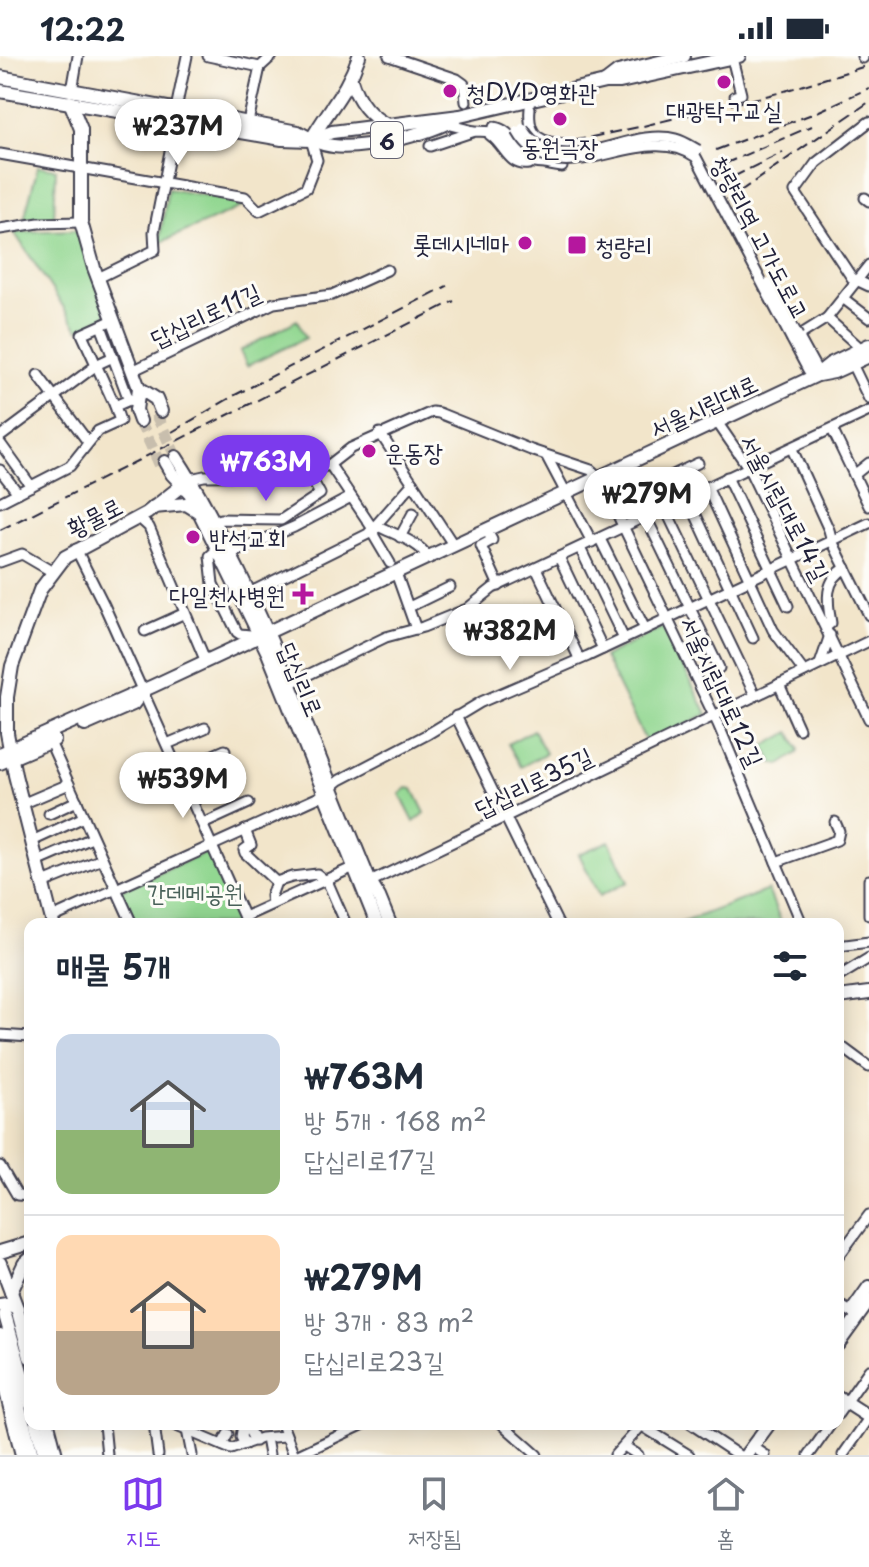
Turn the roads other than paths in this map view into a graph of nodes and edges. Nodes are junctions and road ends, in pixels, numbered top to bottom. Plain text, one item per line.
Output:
1 (78, 56) edge
2 (187, 56) edge
3 (208, 56) edge
4 (272, 56) edge
5 (359, 56) edge
6 (682, 56) edge
7 (396, 57) edge
8 (736, 57) edge
9 (655, 60) edge
10 (260, 67) junction
11 (0, 77) edge
12 (351, 80) junction
13 (605, 82) junction
14 (0, 91) edge
15 (72, 91) junction
16 (735, 96) dead end
17 (540, 97) junction
18 (466, 102) dead end
19 (70, 105) junction
20 (530, 108) junction
21 (327, 112) junction
22 (176, 115) junction
23 (460, 116) junction
24 (248, 122) junction
25 (869, 122) edge
26 (446, 124) junction
27 (389, 126) junction
28 (491, 126) junction
29 (520, 129) junction
30 (475, 131) junction
31 (298, 132) junction
32 (311, 140) junction
33 (567, 144) dead end
34 (430, 146) dead end
35 (0, 154) edge
36 (532, 164) junction
37 (545, 164) junction
38 (562, 167) dead end
39 (81, 170) junction
40 (164, 181) junction
41 (81, 222) junction
42 (0, 229) edge
43 (869, 265) edge
44 (387, 270) dead end
45 (98, 278) junction
46 (858, 279) junction
47 (869, 286) edge
48 (844, 299) junction
49 (827, 318) junction
50 (869, 318) edge
51 (107, 323) junction
52 (795, 338) junction
53 (863, 345) edge
54 (869, 356) edge
55 (113, 357) junction
56 (98, 364) junction
57 (852, 364) junction
58 (132, 371) junction
59 (38, 375) dead end
60 (815, 376) junction
61 (53, 395) junction
62 (138, 396) junction
63 (869, 399) edge
64 (115, 406) junction
65 (869, 411) edge
66 (717, 422) junction
67 (832, 429) junction
68 (380, 433) junction
69 (0, 437) edge
70 (88, 442) junction
71 (0, 443) edge
72 (792, 449) junction
73 (547, 457) junction
74 (698, 463) dead end
75 (869, 463) edge
76 (330, 465) junction
77 (748, 467) junction
78 (0, 470) edge
79 (308, 472) junction
80 (727, 477) junction
81 (855, 477) junction
82 (600, 478) junction
83 (186, 482) junction
84 (413, 483) junction
85 (869, 484) edge
86 (31, 486) junction
87 (707, 487) junction
88 (18, 493) junction
89 (567, 494) junction
90 (687, 496) junction
91 (351, 497) junction
92 (0, 502) edge
93 (157, 505) junction
94 (869, 506) edge
95 (662, 509) junction
96 (199, 512) junction
97 (413, 513) dead end
98 (646, 517) junction
99 (139, 518) junction
100 (214, 522) junction
101 (869, 523) edge
102 (622, 527) junction
103 (373, 529) junction
104 (487, 531) junction
105 (400, 537) junction
106 (596, 540) junction
107 (832, 541) junction
108 (454, 546) junction
109 (580, 548) junction
110 (76, 549) junction
111 (224, 552) junction
112 (559, 557) junction
113 (429, 558) junction
114 (793, 559) junction
115 (0, 562) edge
116 (393, 568) junction
117 (536, 568) junction
118 (846, 568) junction
119 (771, 569) junction
120 (51, 571) junction
121 (751, 578) junction
122 (499, 586) junction
123 (450, 587) dead end
124 (731, 588) junction
125 (249, 593) junction
126 (710, 598) junction
127 (788, 606) dead end
128 (409, 607) junction
129 (690, 607) junction
130 (185, 613) junction
131 (869, 615) edge
132 (667, 618) junction
133 (416, 629) junction
134 (645, 629) junction
135 (145, 631) dead end
136 (828, 631) junction
137 (264, 634) junction
138 (753, 638) dead end
139 (624, 639) junction
140 (869, 641) edge
141 (603, 649) junction
142 (839, 655) junction
143 (579, 658) junction
144 (206, 662) junction
145 (820, 664) junction
146 (719, 668) dead end
147 (804, 672) junction
148 (289, 684) junction
149 (779, 684) junction
150 (143, 691) junction
151 (4, 695) edge
152 (755, 695) junction
153 (713, 715) junction
154 (456, 716) junction
155 (869, 719) edge
156 (205, 728) dead end
157 (799, 729) dead end
158 (50, 742) junction
159 (167, 744) junction
160 (225, 750) dead end
161 (5, 757) edge
162 (179, 770) junction
163 (69, 784) junction
164 (329, 789) junction
165 (77, 801) junction
166 (249, 803) dead end
167 (22, 804) junction
168 (49, 814) dead end
169 (506, 816) junction
170 (84, 817) junction
171 (835, 822) dead end
172 (203, 824) junction
173 (245, 830) junction
174 (92, 838) junction
175 (32, 841) junction
176 (213, 845) junction
177 (102, 859) junction
178 (37, 862) junction
179 (776, 862) junction
180 (354, 867) junction
181 (324, 880) junction
182 (869, 880) edge
183 (276, 882) junction
184 (370, 882) junction
185 (43, 883) junction
186 (115, 888) junction
187 (272, 903) junction
188 (869, 915) edge
189 (52, 918) edge
190 (59, 918) edge
191 (126, 918) edge
192 (245, 918) edge
193 (249, 918) edge
194 (343, 918) edge
195 (375, 918) edge
196 (387, 918) edge
197 (555, 918) edge
198 (799, 918) edge
199 (869, 942) edge
200 (844, 945) edge
201 (869, 958) edge
202 (844, 973) edge
203 (869, 993) edge
204 (844, 996) edge
205 (0, 1035) edge
206 (24, 1037) edge
207 (844, 1048) edge
208 (869, 1067) edge
209 (0, 1166) edge
210 (24, 1197) edge
211 (869, 1216) edge
212 (24, 1245) edge
213 (844, 1249) edge
214 (0, 1252) edge
215 (0, 1263) edge
216 (24, 1264) edge
217 (869, 1287) edge
218 (11, 1292) junction
219 (869, 1301) edge
220 (17, 1308) junction
221 (2, 1310) edge
222 (859, 1316) edge
223 (24, 1334) edge
224 (0, 1335) edge
225 (844, 1336) edge
226 (869, 1370) edge
227 (1, 1375) edge
228 (866, 1382) edge
229 (24, 1383) edge
230 (844, 1398) edge
231 (844, 1401) edge
232 (869, 1418) edge
233 (24, 1425) edge
234 (25, 1430) edge
235 (38, 1430) edge
236 (50, 1430) edge
237 (105, 1430) edge
238 (155, 1430) edge
239 (183, 1430) edge
240 (190, 1430) edge
241 (247, 1430) edge
242 (284, 1430) edge
243 (351, 1430) edge
244 (509, 1430) edge
245 (638, 1430) edge
246 (651, 1430) edge
247 (700, 1430) edge
248 (766, 1430) edge
249 (774, 1430) edge
250 (827, 1430) edge
251 (228, 1434) dead end
252 (285, 1436) junction
253 (258, 1438) junction
254 (624, 1446) junction
255 (224, 1447) edge
256 (756, 1454) edge
257 (22, 1455) edge
258 (32, 1455) edge
259 (45, 1455) edge
260 (56, 1455) edge
261 (107, 1455) edge
262 (158, 1455) edge
263 (192, 1455) edge
264 (216, 1455) edge
265 (269, 1455) edge
266 (296, 1455) edge
267 (537, 1455) edge
268 (615, 1455) edge
269 (638, 1455) edge
270 (689, 1455) edge
271 (738, 1455) edge
272 (809, 1455) edge
273 (843, 1455) edge

1 - 15 street
2 - 22 street
3 - 10 street
4 - 10 street
5 - 12 main road
6 - 9 main road
7 - 18 street
8 - 13 main road
8 - 16 street
9 - 13 main road
10 - 24 street
11 - 15 main road, 6
12 - 21 main road
12 - 27 main road
13 - 17 main road, 6
14 - 19 main road, 6
15 - 19 main road
15 - 22 main road, 6
17 - 20 street
17 - 23 main road, 6
19 - 22 main road, 6
19 - 39 main road
20 - 29 street
20 - 33 street
21 - 31 main road
21 - 32 main road
22 - 24 main road, 6
22 - 32 main road, 6
22 - 40 street
23 - 26 main road, 6
23 - 27 main road, 6
24 - 31 main road, 6
25 - 46 street
26 - 30 street
26 - 32 main road, 6
27 - 32 main road, 6
28 - 29 street
28 - 30 street
28 - 37 street
29 - 52 street, 청량리역 고가도로교, bridge
30 - 34 street
30 - 36 street
30 - 36 street
31 - 32 main road, 6
32 - 40 street
35 - 39 street
36 - 37 street
37 - 38 street
39 - 40 street
39 - 41 main road
40 - 45 street
41 - 42 street
41 - 45 main road
43 - 46 street
44 - 58 street, 답십리로11길
45 - 51 main road
46 - 47 street
46 - 48 street
48 - 49 street
48 - 50 street
49 - 52 street
49 - 53 street
51 - 55 street
51 - 56 street
51 - 58 main road
52 - 60 street, 청량리역 고가도로교
53 - 60 main road, 서울시립대로
54 - 57 main road, 서울시립대로
55 - 56 street
55 - 62 street
56 - 61 street
56 - 64 street
57 - 60 main road, 서울시립대로
57 - 63 street
58 - 62 main road
59 - 61 street
60 - 66 main road, 서울시립대로
61 - 69 street
61 - 70 street
62 - 62 main road
62 - 64 street
64 - 70 street
65 - 67 street
66 - 77 street, 서울시립대로14길
66 - 82 main road, 서울시립대로
67 - 72 street
67 - 81 street
68 - 73 street
68 - 76 street
68 - 84 street
70 - 86 street
71 - 86 street
72 - 77 street
72 - 107 street
73 - 82 street
73 - 89 street
74 - 95 street, 서울시립대로
75 - 81 street
76 - 79 street
76 - 91 street
77 - 80 street
77 - 114 street, 서울시립대로14길
78 - 88 street
79 - 83 street
79 - 100 street
80 - 87 street
80 - 119 street
81 - 85 street
81 - 94 street
82 - 89 main road, 서울시립대로
82 - 102 street, 서울시립대로12길
83 - 93 main road, 황물로
83 - 93 main road, 답십리로
83 - 96 main road, 답십리로
83 - 100 main road, 답십리로
84 - 103 street
84 - 108 street
86 - 88 street
87 - 90 street
87 - 121 street
88 - 92 street
89 - 104 main road, 서울시립대로
89 - 106 street
90 - 95 street
90 - 124 street
91 - 103 street
91 - 111 street
93 - 96 main road
93 - 99 main road, 황물로
95 - 98 street
95 - 126 street
96 - 111 main road, 답십리로
97 - 105 street
98 - 102 street
98 - 129 street
99 - 110 main road, 황물로
99 - 130 street
100 - 111 main road, 답십리로
101 - 107 street
102 - 106 street
102 - 132 street, 서울시립대로12길
103 - 105 street
103 - 116 street
103 - 125 street
104 - 108 main road, 서울시립대로
104 - 122 street
105 - 113 street
106 - 109 street
106 - 134 street
107 - 114 street
107 - 118 street
108 - 113 main road, 서울시립대로
109 - 112 street
109 - 139 street
110 - 120 main road, 황물로
110 - 150 street
111 - 125 main road, 답십리로
111 - 137 main road, 답십리로
111 - 137 street
112 - 117 street
112 - 141 street
113 - 116 main road, 서울시립대로
114 - 119 street
114 - 136 street, 서울시립대로14길
115 - 120 street
116 - 128 street
116 - 137 main road, 서울시립대로
117 - 122 street
117 - 143 street
118 - 131 street
118 - 136 street
119 - 121 street
119 - 127 street
120 - 151 main road, 황물로
121 - 124 street
121 - 147 street
122 - 133 street
123 - 128 street
124 - 126 street
124 - 138 street
125 - 137 main road, 답십리로
126 - 129 street
126 - 152 street
128 - 133 street
129 - 132 street
129 - 146 street
130 - 135 street
130 - 144 street
132 - 134 street
132 - 153 street, 서울시립대로12길
133 - 148 street
134 - 139 street
136 - 142 street, 서울시립대로14길
136 - 145 street
137 - 144 main road, 서울시립대로
137 - 148 main road, 답십리로
137 - 164 main road, 답십리로
139 - 141 street
140 - 142 street, 답십리로35길
141 - 143 street
142 - 145 street, 답십리로35길
142 - 155 street, 서울시립대로14길
143 - 154 street
144 - 150 main road, 서울시립대로
145 - 147 street, 답십리로35길
147 - 149 street, 답십리로35길
148 - 164 main road, 답십리로
149 - 152 street, 답십리로35길
149 - 157 street
150 - 158 main road, 서울시립대로
150 - 159 street
150 - 161 main road, 서울시립대로
151 - 161 main road, 황물로
152 - 153 street, 답십리로35길
153 - 169 street, 답십리로35길
153 - 179 street, 서울시립대로12길
154 - 164 street
154 - 169 street
156 - 159 street
158 - 161 main road, 서울시립대로
158 - 163 street
159 - 162 street
160 - 162 street
161 - 167 main road, 황물로
162 - 172 street
163 - 165 street
163 - 167 street
164 - 173 street
164 - 180 main road, 답십리로
164 - 184 main road, 답십리로
165 - 168 street
165 - 170 street
166 - 172 street
167 - 175 main road, 황물로
169 - 184 street, 답십리로35길
169 - 197 street
170 - 174 street
170 - 175 street
171 - 179 street
172 - 176 street
173 - 176 street
173 - 183 street
174 - 177 street
174 - 178 street
175 - 178 main road, 황물로
176 - 186 street
176 - 192 street
177 - 185 street
177 - 186 street
178 - 185 main road, 황물로
179 - 198 street, 서울시립대로12길
180 - 181 street
180 - 195 main road, 답십리로
181 - 183 street
181 - 187 street
181 - 194 street
182 - 188 street
183 - 187 street
184 - 196 main road, 답십리로
185 - 189 main road, 황물로
186 - 190 street
186 - 191 street
187 - 193 street
199 - 200 street
201 - 202 street
203 - 204 main road
205 - 206 street
207 - 208 street
209 - 210 street
211 - 213 street
212 - 214 main road
215 - 218 main road
216 - 218 main road
217 - 222 main road
218 - 220 main road
219 - 222 main road
220 - 221 main road
220 - 223 main road
221 - 229 main road
222 - 225 main road
224 - 233 main road
226 - 228 street
227 - 257 main road
228 - 230 street
231 - 232 main road
232 - 273 street
234 - 258 main road
235 - 259 main road
236 - 260 main road
237 - 261 street
238 - 262 street
239 - 263 street
240 - 255 street
241 - 253 street
242 - 252 street
243 - 266 street
244 - 267 street
245 - 254 street
246 - 270 street
247 - 271 street
248 - 256 main road
249 - 256 main road
250 - 272 street
251 - 255 street
252 - 253 street
252 - 266 street
253 - 255 street
253 - 265 street
254 - 268 street
254 - 269 street
255 - 264 street

